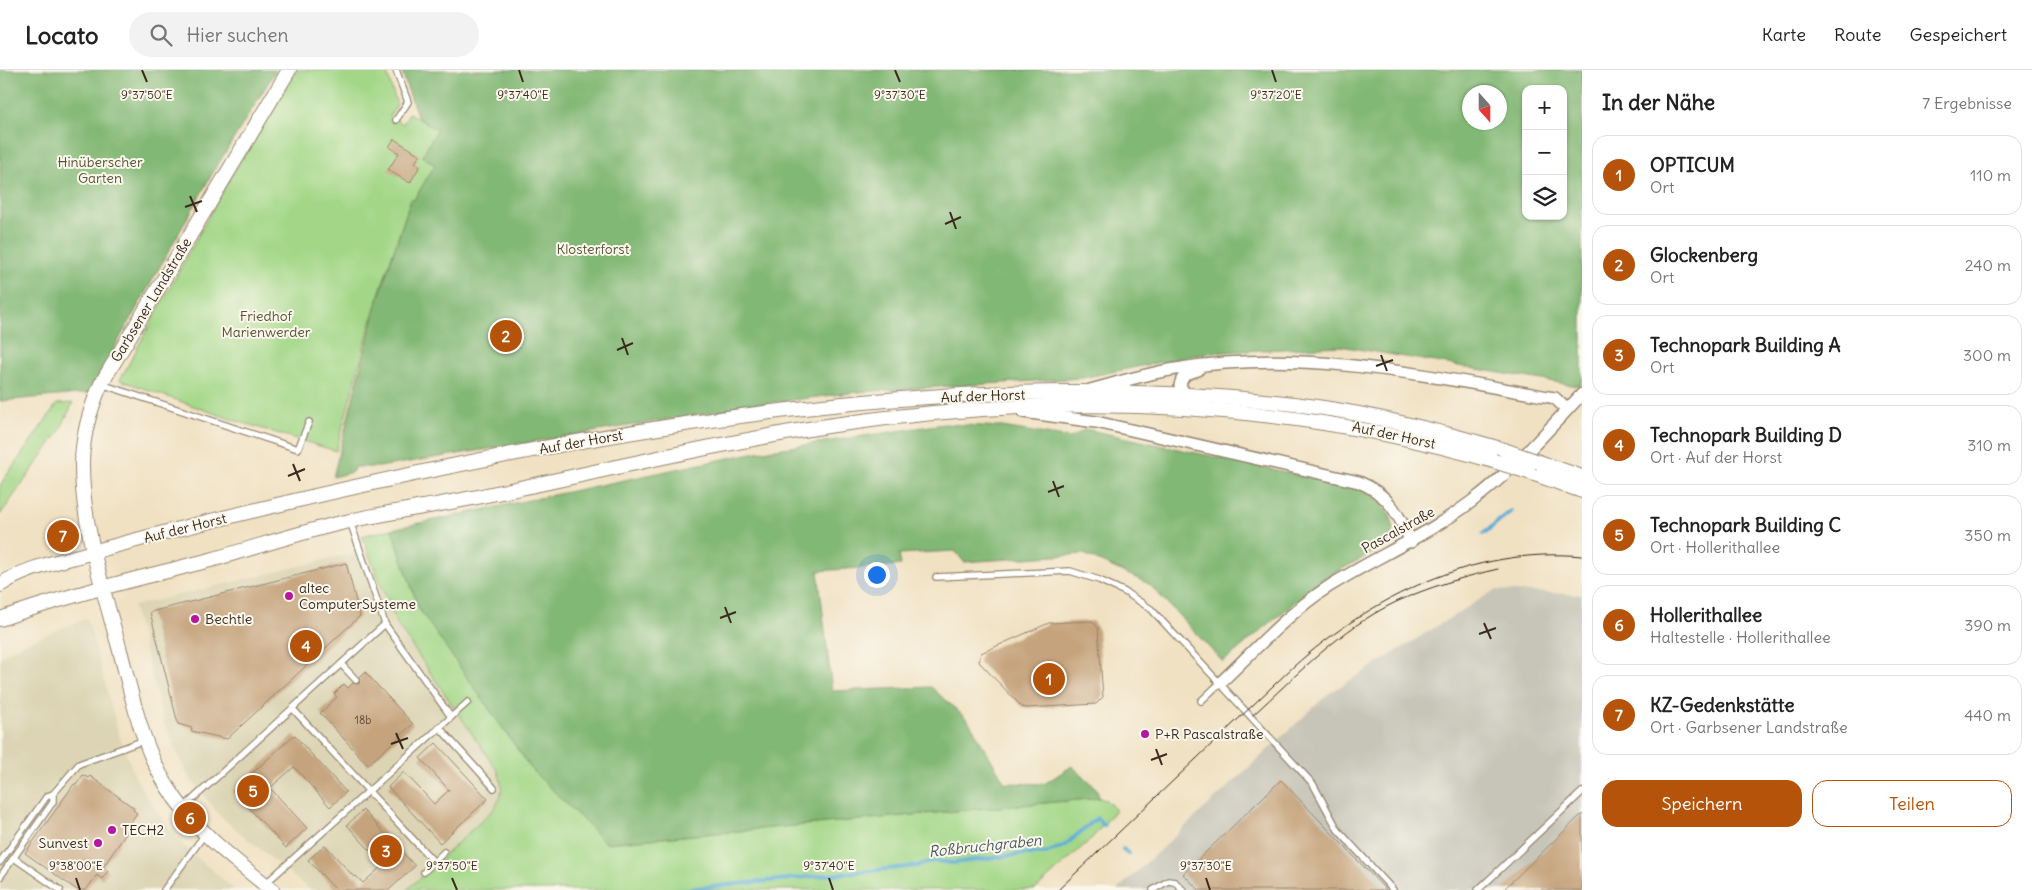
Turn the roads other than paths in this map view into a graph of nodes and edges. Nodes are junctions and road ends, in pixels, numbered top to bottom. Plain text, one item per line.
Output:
1 (289, 70) edge
2 (396, 70) edge
3 (396, 120) dead end
4 (1209, 366) junction
5 (101, 384) junction
6 (1076, 393) junction
7 (1582, 394) edge
8 (1186, 395) junction
9 (989, 409) junction
10 (1567, 410) junction
11 (309, 422) dead end
12 (1499, 455) junction
13 (1534, 467) junction
14 (1582, 477) edge
15 (1582, 491) edge
16 (350, 521) junction
17 (1411, 542) junction
18 (94, 551) junction
19 (936, 577) dead end
20 (0, 584) edge
21 (104, 587) junction
22 (0, 619) edge
23 (385, 624) junction
24 (342, 664) junction
25 (356, 680) dead end
26 (1220, 683) junction
27 (1201, 701) dead end
28 (468, 702) dead end
29 (293, 708) junction
30 (451, 717) junction
31 (440, 727) junction
32 (145, 740) junction
33 (494, 788) dead end
34 (369, 792) junction
35 (1582, 792) edge
36 (53, 794) junction
37 (182, 809) junction
38 (205, 834) junction
39 (444, 852) dead end
40 (14, 858) junction
41 (0, 862) edge
42 (434, 862) junction
43 (424, 872) dead end
44 (0, 877) edge
45 (268, 887) edge
46 (60, 890) edge
47 (164, 890) edge
48 (1153, 890) edge
49 (1183, 890) edge
50 (1394, 890) edge
51 (1478, 890) edge

1 - 5 street, Garbsener Landstraße
2 - 3 lane
4 - 6 street, Auf der Horst
4 - 8 street, Auf der Horst
4 - 10 street, Auf der Horst
5 - 11 lane
5 - 18 street, Garbsener Landstraße
6 - 8 street, Auf der Horst
6 - 18 street, Auf der Horst
7 - 10 street, Pascalstraße
8 - 12 street, Auf der Horst
9 - 12 street, Auf der Horst
9 - 16 street, Auf der Horst
9 - 17 street, Auf der Horst
10 - 17 street, Pascalstraße
12 - 13 street, Auf der Horst, bridge
13 - 14 street, Auf der Horst
13 - 15 street, Auf der Horst
16 - 21 street, Auf der Horst
16 - 23 lane
17 - 26 street, Pascalstraße
18 - 20 street
18 - 21 street, Garbsener Landstraße
19 - 26 lane
21 - 22 street
21 - 32 street, Garbsener Landstraße
23 - 24 lane
23 - 30 lane
24 - 25 lane
24 - 29 lane
26 - 27 lane
26 - 50 lane
28 - 30 lane
29 - 34 lane
29 - 37 lane
30 - 31 lane
31 - 33 lane
31 - 34 lane
32 - 36 lane
32 - 37 street, Garbsener Landstraße
34 - 42 lane
34 - 45 lane
35 - 51 lane
36 - 40 lane
36 - 41 lane
37 - 38 street, Garbsener Landstraße
38 - 45 street, Garbsener Landstraße
38 - 47 lane
39 - 42 lane
40 - 44 lane
40 - 46 lane
42 - 43 lane
48 - 49 lane

